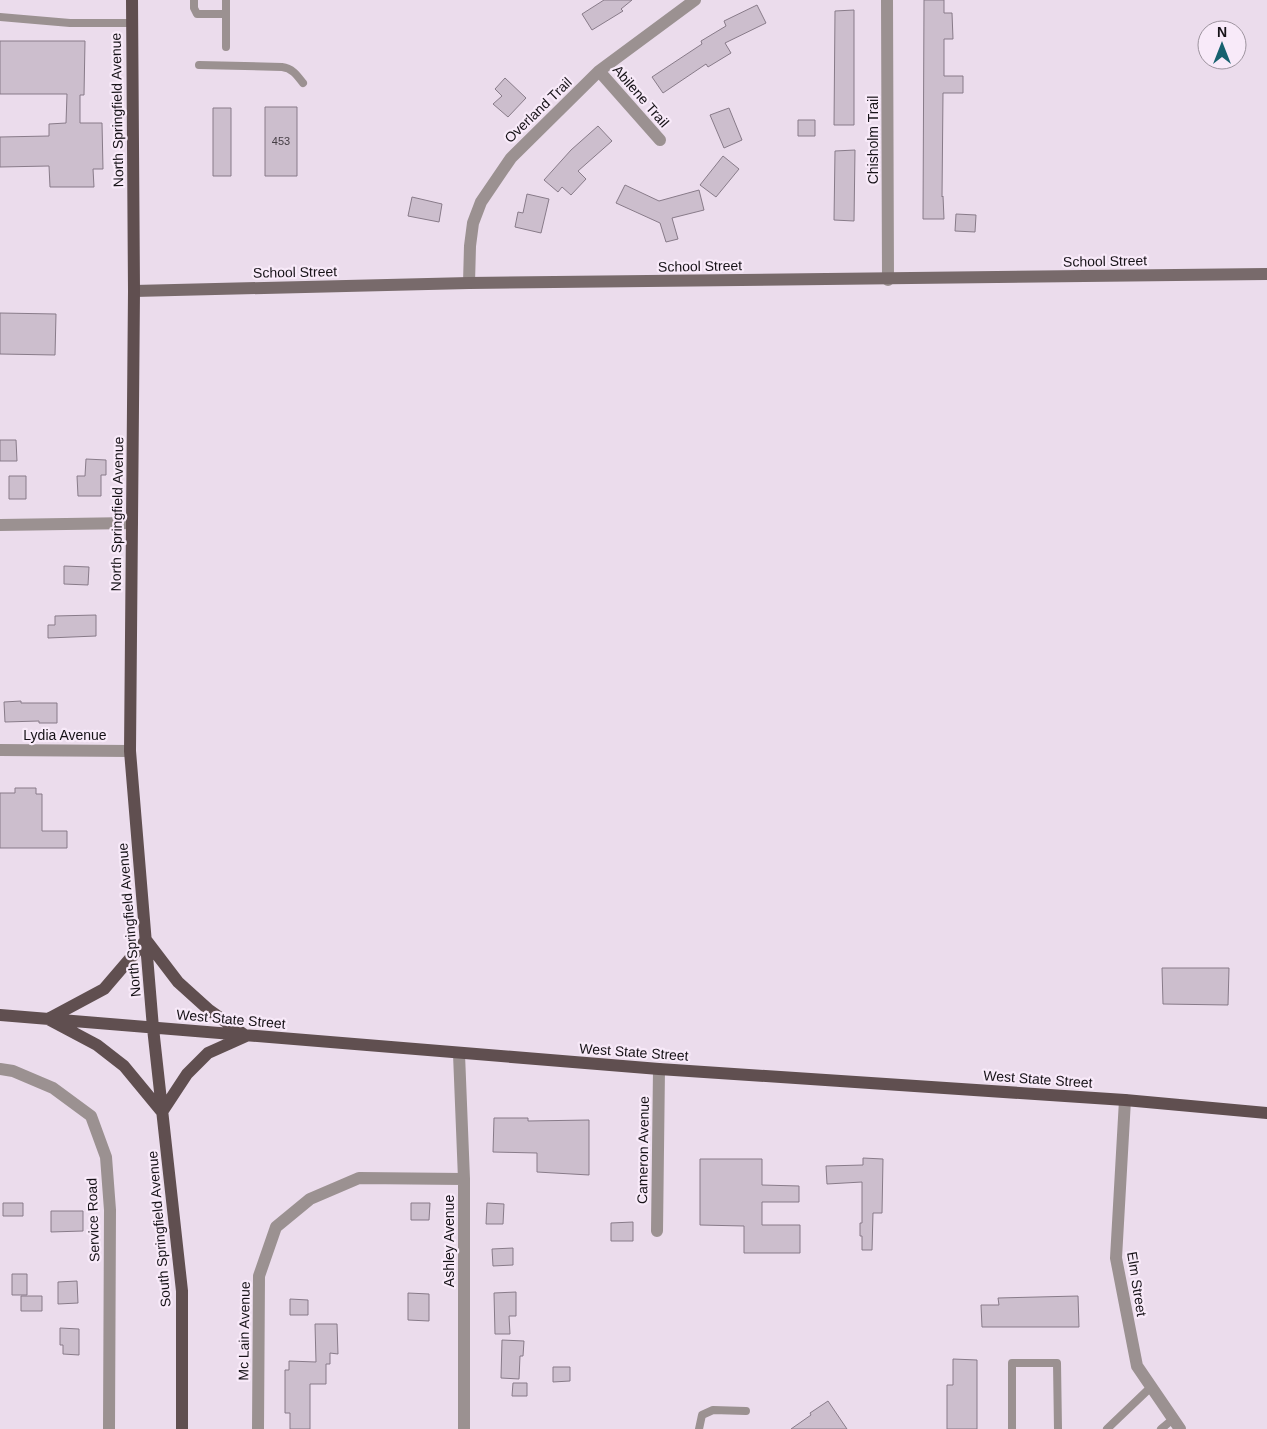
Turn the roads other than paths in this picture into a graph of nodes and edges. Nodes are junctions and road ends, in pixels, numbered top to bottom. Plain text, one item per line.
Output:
1 (132, 0) edge
2 (194, 0) edge
3 (226, 0) edge
4 (695, 0) edge
5 (887, 0) edge
6 (226, 14) junction
7 (0, 17) edge
8 (132, 23) junction
9 (226, 47) dead end
10 (199, 65) dead end
11 (599, 71) junction
12 (303, 83) dead end
13 (660, 140) dead end
14 (1267, 274) edge
15 (888, 280) junction
16 (469, 284) junction
17 (134, 291) junction
18 (132, 523) junction
19 (0, 525) edge
20 (0, 750) edge
21 (130, 750) junction
22 (146, 940) junction
23 (0, 1015) edge
24 (48, 1019) junction
25 (153, 1028) junction
26 (246, 1036) junction
27 (459, 1054) junction
28 (0, 1069) edge
29 (659, 1069) junction
30 (1125, 1100) junction
31 (162, 1112) junction
32 (1267, 1113) edge
33 (464, 1179) junction
34 (657, 1231) dead end
35 (1151, 1387) junction
36 (746, 1411) dead end
37 (1176, 1424) edge
38 (109, 1429) edge
39 (182, 1429) edge
40 (258, 1429) edge
41 (464, 1429) edge
42 (699, 1429) edge
43 (1012, 1429) edge
44 (1058, 1429) edge
45 (1107, 1429) edge
46 (1161, 1429) edge

1 - 8 main road, North Springfield Avenue
2 - 6 lane
3 - 6 lane
4 - 11 street, Overland Trail
5 - 15 street, Chisholm Trail
6 - 9 lane
7 - 8 lane
8 - 17 main road, North Springfield Avenue
10 - 12 lane
11 - 13 street, Abilene Trail
11 - 16 street, Overland Trail
14 - 15 main road, School Street
15 - 16 main road, School Street
16 - 17 main road, School Street
17 - 18 main road, North Springfield Avenue
18 - 19 street
18 - 21 main road, North Springfield Avenue
20 - 21 street, Lydia Avenue
21 - 22 main road, North Springfield Avenue
22 - 24 main road
22 - 25 main road, North Springfield Avenue
22 - 26 main road
23 - 24 main road, West State Street
24 - 25 main road, West State Street
24 - 31 main road
25 - 26 main road, West State Street
25 - 31 main road, South Springfield Avenue
26 - 27 main road, West State Street
26 - 31 main road
27 - 29 main road, West State Street
27 - 33 street, Ashley Avenue
28 - 38 street, Service Road
29 - 30 main road, West State Street
29 - 34 street, Cameron Avenue
30 - 32 main road, West State Street
30 - 35 street, Elm Street
31 - 39 main road, South Springfield Avenue
33 - 40 street, Mc Lain Avenue
33 - 41 street, Ashley Avenue
35 - 37 street, Elm Street
35 - 45 lane
36 - 42 lane
37 - 46 lane
43 - 44 lane

